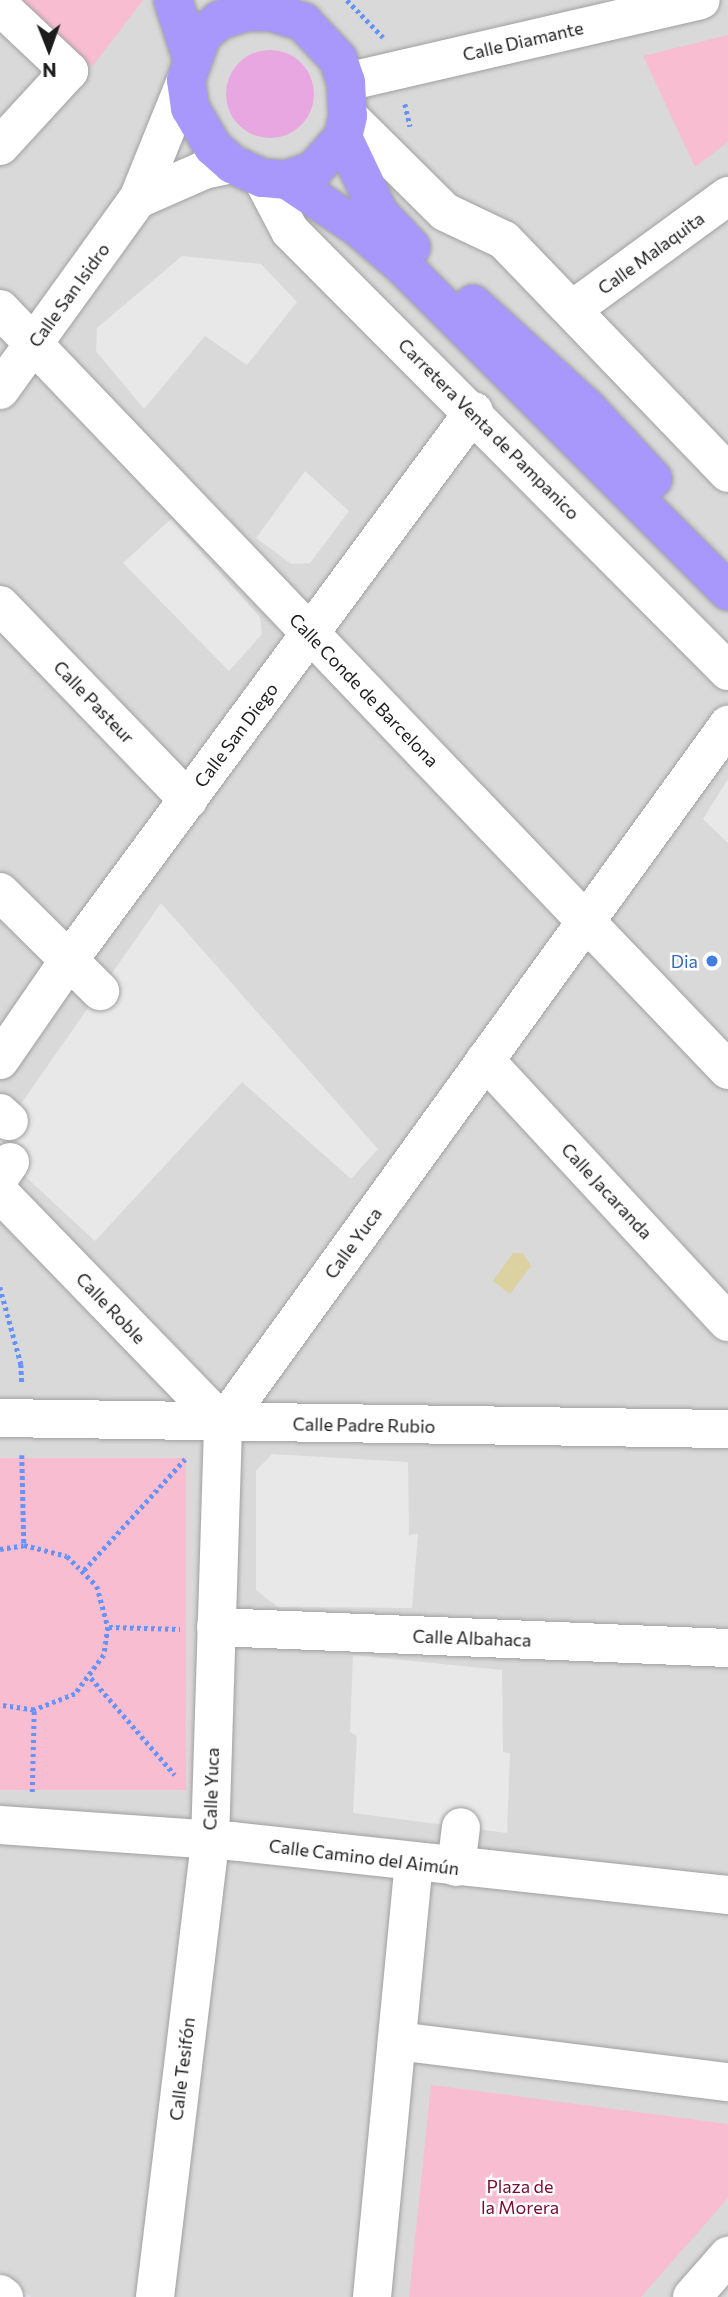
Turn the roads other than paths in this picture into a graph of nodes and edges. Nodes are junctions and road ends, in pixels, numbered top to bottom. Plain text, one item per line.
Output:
1 (173, 0) edge
2 (699, 0) edge
3 (0, 6) edge
4 (238, 6) edge
5 (302, 11) edge
6 (189, 68) junction
7 (345, 112) junction
8 (0, 146) edge
9 (260, 174) junction
10 (728, 196) edge
11 (138, 200) junction
12 (0, 309) edge
13 (573, 309) junction
14 (33, 344) junction
15 (0, 390) edge
16 (474, 411) junction
17 (728, 473) edge
18 (728, 561) edge
19 (728, 591) edge
20 (0, 604) edge
21 (312, 635) junction
22 (728, 671) edge
23 (728, 725) edge
24 (188, 800) junction
25 (0, 892) edge
26 (585, 920) junction
27 (69, 960) junction
28 (100, 991) dead end
29 (0, 1060) edge
30 (485, 1060) junction
31 (728, 1070) edge
32 (3, 1177) edge
33 (728, 1321) edge
34 (11, 1418) edge
35 (223, 1423) junction
36 (728, 1429) edge
37 (216, 1627) junction
38 (728, 1648) edge
39 (16, 1827) edge
40 (461, 1827) dead end
41 (210, 1841) junction
42 (414, 1863) junction
43 (456, 1867) junction
44 (728, 1895) edge
45 (397, 2040) junction
46 (728, 2082) edge
47 (728, 2256) edge
48 (155, 2297) edge
49 (372, 2297) edge
50 (692, 2297) edge

1 - 6 main road
2 - 7 street, Calle Diamante
3 - 8 street
4 - 5 main road
4 - 6 main road
5 - 7 main road
6 - 9 main road
6 - 11 street, Calle San Isidro
7 - 9 main road
7 - 13 street
7 - 18 main road
9 - 11 street, Calle San Isidro
9 - 16 street, Carretera Venta de Pampanico
9 - 19 main road
10 - 13 street, Calle Malaquita
11 - 14 street, Calle San Isidro
12 - 14 street, Calle Conde de Barcelona
13 - 17 street
14 - 15 street, Calle San Isidro
14 - 21 street, Calle Conde de Barcelona
16 - 21 street, Calle San Diego
16 - 22 street, Carretera Venta de Pampanico
20 - 24 street, Calle Pasteur
21 - 24 street, Calle San Diego
21 - 26 street, Calle Conde de Barcelona
23 - 26 street, Calle Yuca
24 - 27 street, Calle San Diego
25 - 27 street
26 - 30 street, Calle Yuca
26 - 31 street, Calle Conde de Barcelona
27 - 28 street
27 - 29 street, Calle San Diego
30 - 33 street, Calle Jacaranda
30 - 35 street, Calle Yuca
32 - 35 street, Calle Roble
34 - 35 street, Calle Padre Rubio
35 - 36 street, Calle Padre Rubio
35 - 37 street, Calle Yuca
37 - 38 street, Calle Albahaca
37 - 41 street, Calle Yuca
39 - 41 street, Calle Camino del Aimún
40 - 43 street
41 - 42 street, Calle Camino del Aimún
41 - 48 street, Calle Tesifón
42 - 43 street, Calle Camino del Aimún
42 - 45 street
43 - 44 street, Calle Camino del Aimún
45 - 46 street
45 - 49 street
47 - 50 street

